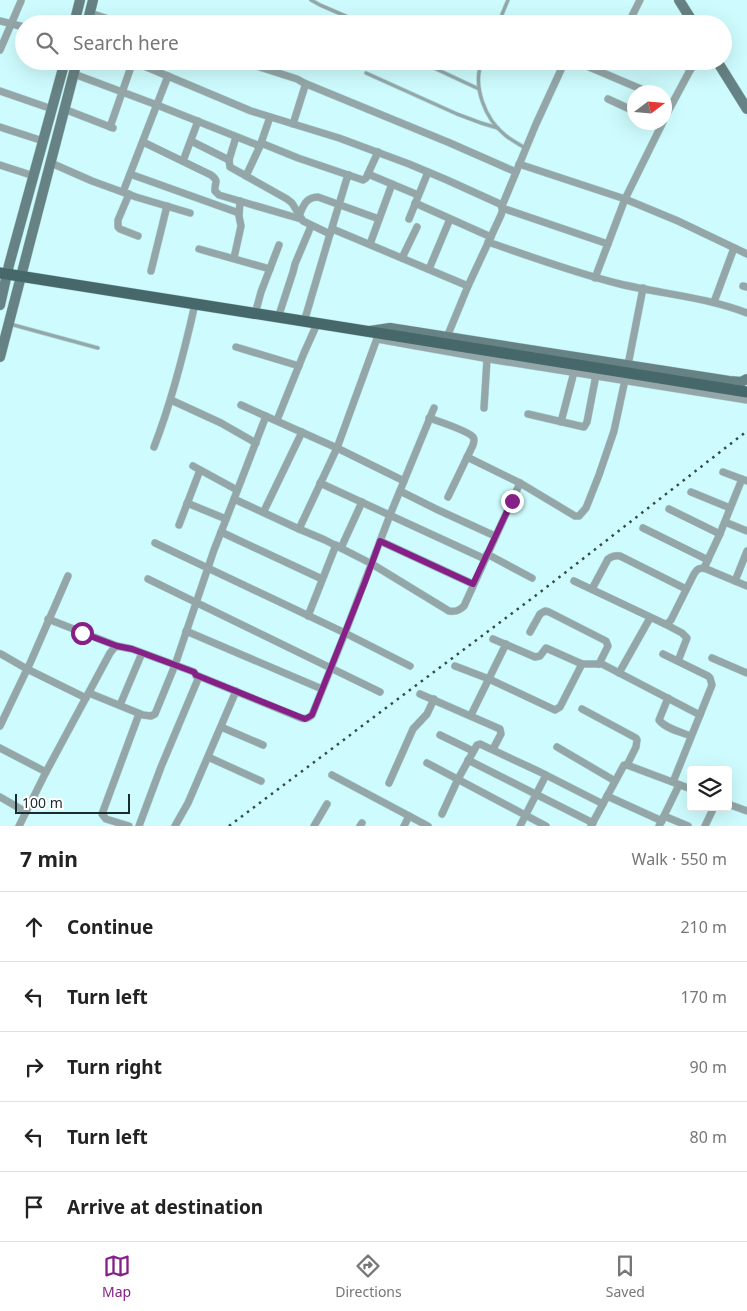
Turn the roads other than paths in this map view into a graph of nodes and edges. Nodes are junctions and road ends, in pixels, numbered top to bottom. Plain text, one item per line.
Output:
1 (80, 0) edge
2 (93, 0) edge
3 (311, 0) edge
4 (508, 0) edge
5 (640, 0) edge
6 (678, 0) edge
7 (21, 1) edge
8 (90, 13) joint
9 (76, 15) edge
10 (96, 15) edge
11 (343, 15) edge
12 (502, 15) edge
13 (632, 15) edge
14 (688, 15) edge
15 (0, 21) edge
16 (11, 24) junction
17 (15, 25) edge
18 (0, 50) edge
19 (63, 70) edge
20 (75, 70) edge
21 (130, 70) edge
22 (154, 70) edge
23 (269, 70) edge
24 (438, 70) edge
25 (480, 70) edge
26 (561, 70) edge
27 (596, 70) edge
28 (690, 70) edge
29 (723, 70) edge
30 (366, 72) dead end
31 (74, 74) junction
32 (168, 76) junction
33 (304, 83) junction
34 (632, 85) edge
35 (479, 89) junction
36 (0, 91) edge
37 (122, 92) junction
38 (608, 99) dead end
39 (672, 103) edge
40 (157, 105) junction
41 (627, 107) edge
42 (747, 107) edge
43 (52, 109) junction
44 (64, 110) junction
45 (270, 117) junction
46 (198, 121) junction
47 (293, 124) junction
48 (0, 127) edge
49 (498, 128) junction
50 (658, 130) edge
51 (236, 137) junction
52 (43, 141) junction
53 (143, 142) junction
54 (191, 142) junction
55 (260, 145) junction
56 (526, 148) junction
57 (378, 152) junction
58 (183, 160) junction
59 (229, 160) junction
60 (51, 163) junction
61 (519, 164) junction
62 (0, 165) edge
63 (428, 172) junction
64 (516, 172) junction
65 (130, 174) junction
66 (368, 174) junction
67 (349, 175) junction
68 (34, 176) junction
69 (246, 176) junction
70 (392, 184) junction
71 (126, 193) junction
72 (418, 195) junction
73 (625, 199) junction
74 (240, 201) junction
75 (414, 203) junction
76 (339, 204) junction
77 (167, 206) junction
78 (502, 207) junction
79 (239, 212) junction
80 (190, 213) dead end
81 (300, 218) junction
82 (379, 219) junction
83 (409, 219) dead end
84 (450, 219) junction
85 (311, 226) junction
86 (417, 227) dead end
87 (331, 232) junction
88 (138, 236) dead end
89 (490, 239) junction
90 (370, 244) junction
91 (608, 244) junction
92 (279, 245) dead end
93 (734, 248) junction
94 (200, 249) dead end
95 (747, 254) edge
96 (234, 258) junction
97 (402, 258) junction
98 (270, 269) junction
99 (429, 269) junction
100 (150, 271) dead end
101 (11, 275) edge
102 (595, 278) junction
103 (468, 286) junction
104 (643, 288) junction
105 (714, 302) junction
106 (195, 304) junction
107 (0, 305) edge
108 (747, 313) edge
109 (255, 314) junction
110 (278, 318) junction
111 (304, 322) junction
112 (9, 324) junction
113 (317, 324) junction
114 (377, 334) junction
115 (447, 337) junction
116 (236, 347) dead end
117 (98, 348) dead end
118 (0, 358) edge
119 (487, 359) junction
120 (628, 365) junction
121 (299, 366) junction
122 (574, 372) junction
123 (596, 376) junction
124 (625, 380) junction
125 (747, 380) edge
126 (747, 392) edge
127 (171, 400) junction
128 (747, 400) edge
129 (241, 405) dead end
130 (434, 408) dead end
131 (484, 408) dead end
132 (528, 414) dead end
133 (266, 416) junction
134 (429, 418) junction
135 (277, 420) junction
136 (561, 422) junction
137 (302, 432) junction
138 (256, 443) junction
139 (154, 447) dead end
140 (336, 448) junction
141 (467, 457) junction
142 (193, 466) dead end
143 (200, 470) junction
144 (722, 472) dead end
145 (744, 480) edge
146 (404, 481) junction
147 (320, 483) junction
148 (520, 483) junction
149 (237, 490) junction
150 (400, 491) junction
151 (692, 492) dead end
152 (448, 497) dead end
153 (234, 498) junction
154 (362, 502) junction
155 (188, 503) junction
156 (730, 508) junction
157 (669, 510) dead end
158 (264, 511) junction
159 (390, 515) junction
160 (226, 519) junction
161 (725, 522) junction
162 (179, 525) dead end
163 (644, 528) dead end
164 (299, 529) junction
165 (747, 531) edge
166 (221, 532) junction
167 (720, 534) junction
168 (495, 536) junction
169 (380, 541) junction
170 (155, 543) dead end
171 (339, 547) junction
172 (747, 551) edge
173 (486, 556) junction
174 (708, 560) junction
175 (372, 564) junction
176 (704, 568) junction
177 (208, 569) junction
178 (68, 576) dead end
179 (532, 578) dead end
180 (148, 579) dead end
181 (322, 579) junction
182 (574, 580) dead end
183 (735, 581) junction
184 (473, 584) junction
185 (747, 586) edge
186 (592, 589) junction
187 (686, 589) junction
188 (196, 602) junction
189 (308, 616) junction
190 (650, 618) junction
191 (48, 619) junction
192 (665, 624) junction
193 (186, 631) junction
194 (530, 632) dead end
195 (345, 633) junction
196 (493, 639) dead end
197 (506, 644) junction
198 (117, 646) junction
199 (142, 652) junction
200 (1, 654) edge
201 (663, 654) dead end
202 (712, 658) dead end
203 (678, 661) junction
204 (582, 664) junction
205 (598, 664) junction
206 (174, 665) junction
207 (410, 666) dead end
208 (455, 666) dead end
209 (331, 667) junction
210 (27, 669) junction
211 (746, 670) edge
212 (619, 673) junction
213 (196, 675) junction
214 (488, 679) junction
215 (322, 689) junction
216 (236, 691) junction
217 (380, 692) dead end
218 (420, 694) dead end
219 (88, 695) junction
220 (668, 698) junction
221 (434, 699) junction
222 (120, 705) junction
223 (582, 710) dead end
224 (139, 714) junction
225 (700, 715) junction
226 (471, 716) junction
227 (0, 726) edge
228 (221, 727) junction
229 (440, 735) dead end
230 (691, 736) junction
231 (263, 745) dead end
232 (557, 746) dead end
233 (0, 748) edge
234 (493, 749) junction
235 (473, 751) junction
236 (208, 757) junction
237 (468, 760) junction
238 (427, 763) dead end
239 (626, 765) junction
240 (46, 772) junction
241 (332, 775) dead end
242 (546, 775) junction
243 (458, 779) junction
244 (261, 781) dead end
245 (615, 781) junction
246 (389, 783) dead end
247 (676, 784) junction
248 (687, 788) edge
249 (536, 794) junction
250 (607, 796) junction
251 (0, 797) edge
252 (326, 804) dead end
253 (603, 804) junction
254 (732, 805) edge
255 (712, 811) edge
256 (747, 811) edge
257 (26, 812) junction
258 (442, 814) dead end
259 (526, 815) junction
260 (409, 816) junction
261 (662, 821) edge
262 (592, 824) edge
263 (19, 826) edge
264 (129, 826) edge
265 (139, 826) edge
266 (175, 826) edge
267 (314, 826) edge
268 (404, 826) edge
269 (428, 826) edge
270 (520, 826) edge
271 (546, 826) edge
272 (688, 826) edge
273 (705, 826) edge

1 - 9 street
2 - 8 street
3 - 11 lane
4 - 12 lane
5 - 13 street
6 - 14 street
7 - 16 street
8 - 10 street
15 - 16 street
16 - 17 street
16 - 18 street
19 - 43 street
20 - 31 street
21 - 37 street
22 - 32 street
23 - 33 street
24 - 35 lane
25 - 35 lane
26 - 56 street
27 - 34 street
28 - 39 street
29 - 42 street
30 - 49 lane
31 - 37 street
31 - 44 street
32 - 40 street
32 - 45 street
33 - 47 street
33 - 64 street
35 - 49 lane
36 - 43 street
37 - 40 street
37 - 44 street
38 - 41 street
40 - 46 street
40 - 53 street
43 - 52 street
44 - 60 street
45 - 47 street
45 - 55 street
46 - 51 street
46 - 54 street
47 - 57 street
48 - 52 street
49 - 56 lane
50 - 73 street
51 - 55 street
51 - 59 street
52 - 68 street
53 - 58 street
53 - 65 street
54 - 58 street
54 - 59 street
55 - 67 street
55 - 69 street
56 - 61 street
57 - 63 street
57 - 66 street
58 - 74 street
59 - 69 street
60 - 71 street
60 - 101 street
61 - 64 street
61 - 73 street
62 - 68 street
63 - 72 street
63 - 78 street
64 - 78 street
65 - 71 street
65 - 79 street
66 - 67 street
66 - 70 street
67 - 76 street
68 - 101 street
69 - 81 street
70 - 72 street
70 - 82 street
71 - 77 street
71 - 88 street
72 - 75 street
73 - 91 street
73 - 93 street
74 - 79 street
74 - 81 street
75 - 83 street
75 - 84 street
76 - 81 street
76 - 82 street
76 - 87 street
77 - 80 street
77 - 100 street
78 - 89 street
78 - 91 street
79 - 96 street
81 - 85 street
82 - 90 street
84 - 89 street
84 - 99 street
85 - 87 street
85 - 110 street
86 - 97 street
87 - 90 street
87 - 111 street
89 - 102 street
89 - 103 street
90 - 97 street
91 - 102 street
92 - 98 street
93 - 95 street
93 - 105 street
94 - 96 street
96 - 98 street
97 - 99 street
98 - 109 street
99 - 103 street
101 - 106 main road
101 - 107 street
101 - 112 street
102 - 104 street
103 - 115 street
104 - 105 street
104 - 120 street
105 - 108 street
106 - 109 main road
106 - 127 street
109 - 110 main road
110 - 111 main road
111 - 113 main road
112 - 117 lane
112 - 118 street
113 - 114 main road
113 - 121 street
114 - 115 street
114 - 119 street
114 - 126 main road
114 - 140 street
115 - 120 street
116 - 121 street
119 - 122 street
119 - 131 street
120 - 125 street
121 - 135 street
122 - 123 street
122 - 136 street
123 - 124 street
123 - 136 street
124 - 128 street
124 - 148 street
127 - 138 street
127 - 139 street
129 - 133 street
130 - 134 street
132 - 136 street
133 - 135 street
133 - 138 street
134 - 141 street
134 - 146 street
135 - 137 street
137 - 140 street
137 - 158 street
138 - 149 street
140 - 146 street
140 - 147 street
141 - 148 street
141 - 152 street
142 - 143 street
143 - 149 street
143 - 155 street
144 - 145 street
145 - 156 street
146 - 150 street
147 - 154 street
147 - 164 street
148 - 168 street
149 - 153 street
150 - 159 street
150 - 168 street
151 - 156 street
153 - 158 street
153 - 160 street
154 - 159 street
154 - 171 street
155 - 160 street
155 - 162 street
156 - 161 street
157 - 167 street
158 - 164 street
159 - 169 street
159 - 173 street
160 - 166 street
161 - 165 street
161 - 167 street
163 - 174 street
164 - 171 street
166 - 177 street
166 - 181 street
167 - 174 street
168 - 173 street
169 - 175 street
169 - 184 street
170 - 177 street
171 - 175 street
171 - 181 street
172 - 183 street
173 - 179 street
173 - 184 street
174 - 176 street
175 - 184 street
175 - 195 street
176 - 183 street
176 - 187 street
177 - 188 street
177 - 189 street
178 - 191 street
180 - 188 street
181 - 189 street
182 - 186 street
183 - 185 street
186 - 187 street
186 - 190 street
187 - 192 street
188 - 193 street
188 - 209 street
189 - 195 street
190 - 192 street
190 - 212 street
191 - 198 street
191 - 210 street
192 - 203 street
193 - 206 street
193 - 215 street
194 - 205 street
195 - 207 street
195 - 209 street
196 - 197 street
197 - 204 street
197 - 214 street
198 - 199 street
198 - 219 street
199 - 206 street
199 - 222 street
200 - 210 street
201 - 203 street
202 - 211 street
203 - 225 street
204 - 205 street
204 - 214 street
205 - 212 street
206 - 213 street
206 - 224 street
208 - 214 street
209 - 215 street
209 - 217 street
210 - 219 street
210 - 227 street
212 - 220 street
213 - 216 street
213 - 265 street
214 - 226 street
215 - 216 street
216 - 228 street
218 - 221 street
219 - 222 street
219 - 240 street
220 - 225 street
220 - 230 street
221 - 226 street
221 - 246 street
222 - 224 street
223 - 239 street
224 - 264 street
225 - 230 street
226 - 234 street
228 - 231 street
228 - 236 street
229 - 235 street
230 - 247 street
232 - 245 street
233 - 240 street
234 - 235 street
234 - 242 street
235 - 237 street
236 - 244 street
236 - 266 street
237 - 243 street
237 - 249 street
238 - 243 street
239 - 245 street
239 - 247 street
240 - 257 street
241 - 260 street
242 - 249 street
242 - 253 street
243 - 258 street
243 - 259 street
245 - 250 street
247 - 248 street
247 - 261 street
249 - 259 street
249 - 262 street
250 - 253 street
250 - 261 street
251 - 257 street
252 - 267 street
253 - 262 street
254 - 256 street
255 - 273 street
257 - 263 street
259 - 270 street
259 - 271 street
260 - 268 street
260 - 269 street
261 - 272 street

